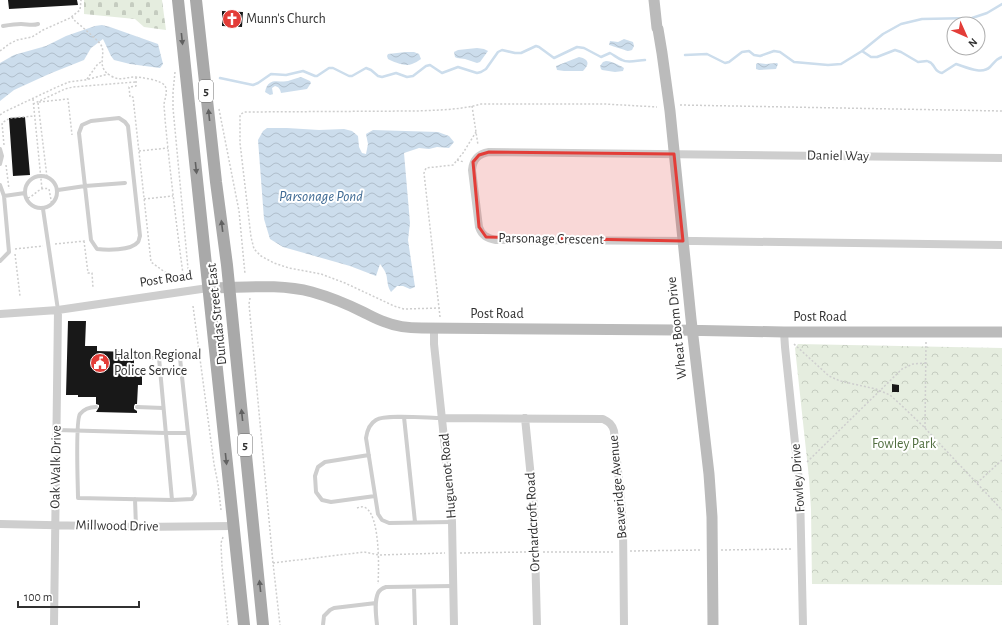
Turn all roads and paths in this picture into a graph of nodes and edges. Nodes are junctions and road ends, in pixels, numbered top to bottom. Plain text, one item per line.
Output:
1 (81, 0) edge
2 (178, 0) edge
3 (196, 0) edge
4 (656, 0) edge
5 (72, 17) junction
6 (38, 24) dead end
7 (3, 26) dead end
8 (0, 51) edge
9 (102, 61) junction
10 (175, 69) dead end
11 (109, 74) junction
12 (136, 77) junction
13 (87, 79) junction
14 (136, 82) junction
15 (33, 99) junction
16 (38, 102) junction
17 (33, 104) junction
18 (680, 105) dead end
19 (218, 106) dead end
20 (472, 106) junction
21 (657, 107) dead end
22 (44, 111) dead end
23 (1002, 111) edge
24 (39, 112) junction
25 (0, 115) edge
26 (34, 116) junction
27 (476, 132) junction
28 (72, 136) dead end
29 (4, 145) dead end
30 (478, 145) dead end
31 (168, 148) junction
32 (0, 149) edge
33 (139, 152) junction
34 (674, 154) junction
35 (1002, 158) edge
36 (6, 160) dead end
37 (457, 160) junction
38 (464, 162) dead end
39 (0, 164) edge
40 (41, 176) junction
41 (47, 177) junction
42 (125, 183) dead end
43 (0, 185) edge
44 (85, 186) junction
45 (42, 189) junction
46 (9, 190) dead end
47 (58, 190) junction
48 (25, 193) junction
49 (4, 196) junction
50 (173, 196) junction
51 (26, 198) junction
52 (144, 199) junction
53 (52, 205) junction
54 (43, 209) junction
55 (91, 240) junction
56 (84, 241) junction
57 (683, 241) junction
58 (54, 244) dead end
59 (1002, 245) edge
60 (45, 246) dead end
61 (14, 249) dead end
62 (0, 261) edge
63 (245, 274) dead end
64 (182, 276) dead end
65 (173, 278) dead end
66 (189, 279) dead end
67 (93, 288) dead end
68 (208, 288) junction
69 (229, 288) junction
70 (250, 298) dead end
71 (193, 306) dead end
72 (440, 308) junction
73 (58, 310) junction
74 (0, 314) edge
75 (440, 317) dead end
76 (434, 328) junction
77 (692, 330) junction
78 (784, 332) junction
79 (927, 332) junction
80 (1002, 332) edge
81 (794, 344) dead end
82 (143, 358) dead end
83 (159, 358) junction
84 (926, 363) junction
85 (880, 390) junction
86 (96, 407) dead end
87 (137, 407) dead end
88 (163, 408) junction
89 (404, 417) junction
90 (442, 418) junction
91 (525, 418) junction
92 (925, 428) junction
93 (56, 430) junction
94 (78, 430) junction
95 (166, 433) junction
96 (188, 433) junction
97 (369, 455) junction
98 (1002, 460) edge
99 (807, 462) dead end
100 (977, 483) junction
101 (375, 496) junction
102 (135, 499) junction
103 (172, 500) junction
104 (357, 508) dead end
105 (1002, 510) edge
106 (222, 514) dead end
107 (415, 522) junction
108 (452, 522) junction
109 (0, 524) edge
110 (56, 524) junction
111 (234, 526) junction
112 (136, 527) junction
113 (223, 537) dead end
114 (793, 549) dead end
115 (706, 550) dead end
116 (718, 550) dead end
117 (627, 551) dead end
118 (530, 552) dead end
119 (539, 552) dead end
120 (619, 552) dead end
121 (444, 553) dead end
122 (457, 553) dead end
123 (379, 556) junction
124 (273, 563) junction
125 (453, 586) junction
126 (414, 587) junction
127 (378, 593) junction
128 (376, 602) junction
129 (54, 625) edge
130 (228, 625) edge
131 (244, 625) edge
132 (264, 625) edge
133 (280, 625) edge
134 (323, 625) edge
135 (376, 625) edge
136 (415, 625) edge
137 (454, 625) edge
138 (537, 625) edge
139 (624, 625) edge
140 (713, 625) edge
141 (803, 625) edge

1 - 5 path
2 -> 68 main road, Dundas Street East / 5
69 -> 3 main road, Dundas Street East / 5
4 - 34 street, Wheat Boom Drive
5 - 8 path
5 - 9 path
6 - 7 lane
9 - 11 path
9 - 13 path
10 - 66 path
11 - 12 path
11 - 13 path
12 - 14 path
12 - 31 path
13 - 15 path
14 - 16 path
14 - 33 path
15 - 17 path
15 - 25 path
16 - 17 path
16 - 24 path
16 - 28 path
17 - 26 path
18 - 23 path
19 - 63 path
20 - 21 path
20 - 27 path
20 - 72 path
22 - 24 path
24 - 41 path
26 - 29 path
26 - 40 path
27 - 30 path
27 - 37 path
31 - 33 path
31 - 50 path
32 - 39 lane
33 - 52 path
34 - 35 street, Daniel Way
34 - 57 street, Wheat Boom Drive
34 - 57 street, Parsonage Crescent
36 - 46 path
37 - 38 path
37 - 72 path
40 - 41 lane
40 - 45 path
40 - 48 lane
41 - 47 lane
42 - 44 lane
43 - 49 lane
44 - 47 lane
44 - 55 lane
44 - 55 lane
45 - 51 path
45 - 53 path
47 - 53 lane
48 - 49 lane
48 - 51 lane
49 - 62 lane
50 - 52 path
50 - 64 path
51 - 54 lane
52 - 65 path
53 - 54 lane
54 - 73 lane
55 - 56 path
56 - 58 path
56 - 67 path
57 - 59 street
57 - 77 street, Wheat Boom Drive
60 - 61 path
68 - 69 street, Post Road
68 - 73 street, Post Road
68 -> 111 main road, Dundas Street East / 5
69 - 76 street, Post Road
132 -> 69 main road, Dundas Street East / 5
70 - 124 path
71 - 106 path
72 - 75 path
73 - 74 street, Post Road
73 - 93 street, Oak Walk Drive
76 - 77 street, Post Road
76 - 90 street, Huguenot Road
77 - 78 street, Post Road
77 - 140 street, Wheat Boom Drive
78 - 79 street, Post Road
78 - 141 street, Fowley Drive
79 - 80 street, Post Road
79 - 84 path
81 - 85 path
82 - 83 lane
83 - 88 lane
83 - 96 lane
84 - 85 path
84 - 92 path
85 - 92 path
85 - 99 path
86 - 94 lane
87 - 88 lane
88 - 95 lane
89 - 90 lane
89 - 97 lane
89 - 107 lane
90 - 91 street, Beaveridge Avenue
90 - 108 street, Huguenot Road
91 - 138 street, Orchardcroft Road
91 - 139 street, Beaveridge Avenue
92 - 100 path
93 - 94 lane
93 - 110 street, Oak Walk Drive
94 - 95 lane
94 - 102 lane
95 - 96 lane
95 - 103 lane
96 - 103 lane
97 - 101 lane
97 - 101 lane
98 - 100 path
100 - 105 path
101 - 107 lane
102 - 103 lane
102 - 112 lane
104 - 123 path
107 - 108 lane
108 - 125 street, Huguenot Road
109 - 110 street, Millwood Drive
110 - 112 street, Millwood Drive
110 - 129 street, Oak Walk Drive
111 - 112 street, Millwood Drive
111 - 131 main road, Dundas Street East / 5
113 - 130 path
114 - 116 path
115 - 117 path
118 - 122 path
119 - 120 path
121 - 123 path
123 - 124 path
123 - 127 path
124 - 133 path
125 - 126 lane
125 - 137 street, Huguenot Road
126 - 127 lane
126 - 136 lane
127 - 128 lane
128 - 134 lane
128 - 135 lane

